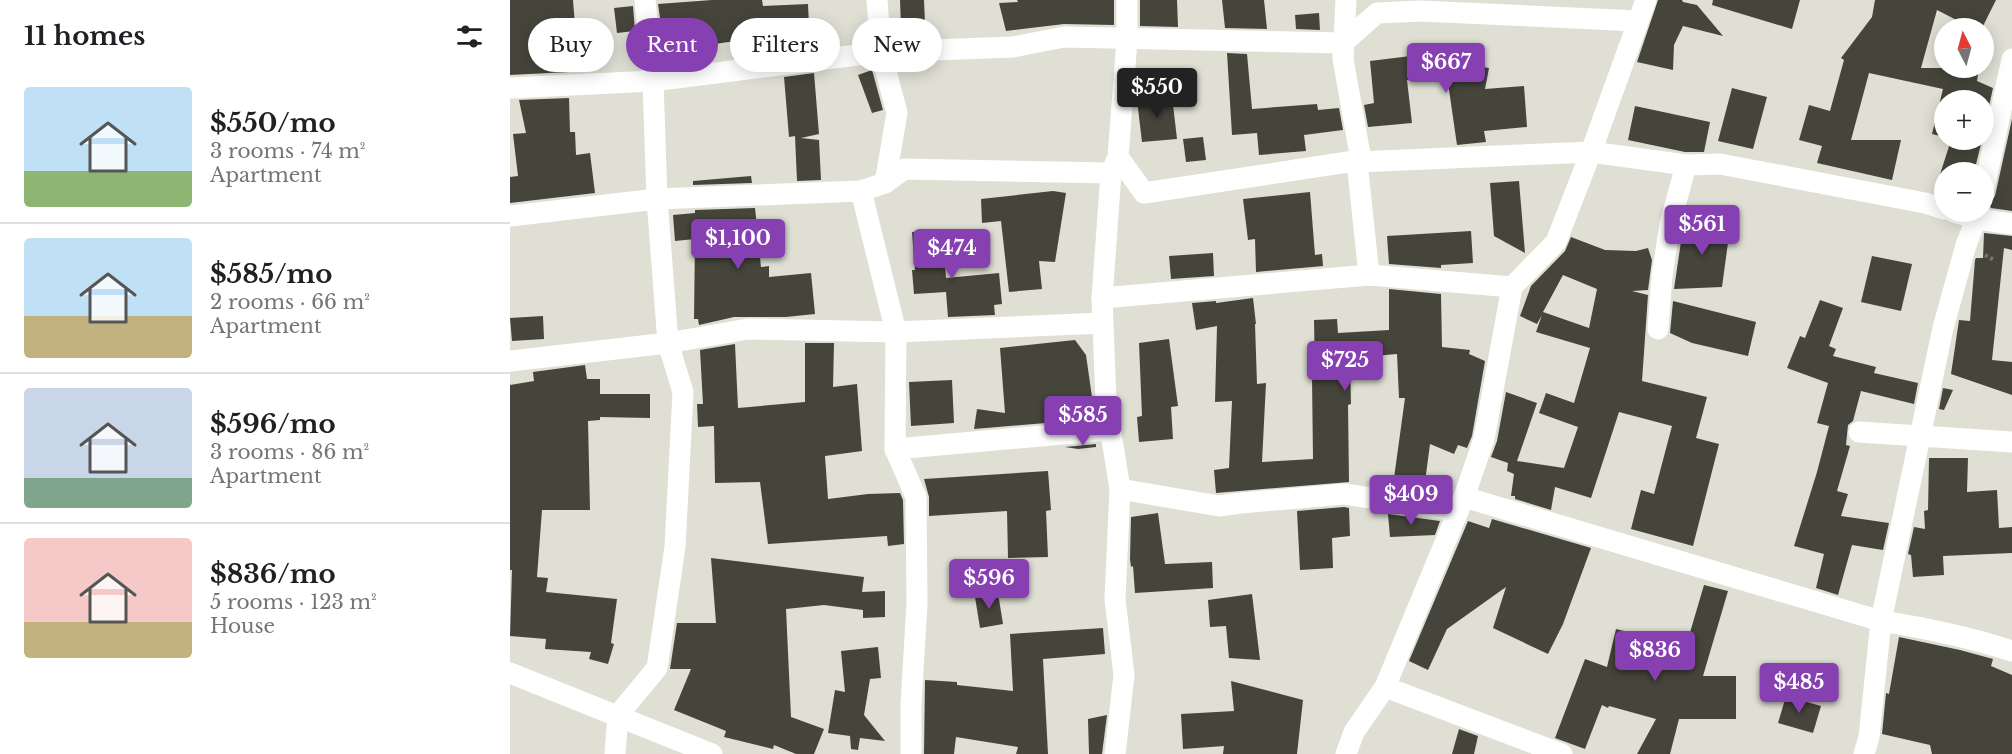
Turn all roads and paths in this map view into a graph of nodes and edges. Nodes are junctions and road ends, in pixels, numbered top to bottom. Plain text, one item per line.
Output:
1 (645, 0) edge
2 (877, 0) edge
3 (1127, 0) edge
4 (1346, 0) edge
5 (1646, 0) edge
6 (878, 18) edge
7 (1638, 21) junction
8 (1127, 40) junction
9 (1343, 43) junction
10 (942, 50) edge
11 (852, 56) edge
12 (2012, 59) edge
13 (886, 72) edge
14 (653, 81) junction
15 (510, 88) edge
16 (1591, 153) junction
17 (1359, 161) junction
18 (1990, 162) edge
19 (1114, 165) junction
20 (1686, 165) junction
21 (885, 183) junction
22 (861, 191) junction
23 (657, 200) junction
24 (1934, 206) edge
25 (510, 216) edge
26 (1994, 219) edge
27 (1975, 222) edge
28 (2012, 224) edge
29 (1369, 275) junction
30 (1512, 287) junction
31 (1102, 298) junction
32 (1102, 323) junction
33 (1658, 328) dead end
34 (896, 332) junction
35 (668, 343) junction
36 (510, 360) edge
37 (1109, 430) junction
38 (1859, 432) dead end
39 (1921, 435) junction
40 (2012, 442) edge
41 (895, 449) junction
42 (1120, 489) junction
43 (1461, 504) junction
44 (1881, 621) junction
45 (2012, 651) edge
46 (510, 672) edge
47 (1385, 687) junction
48 (618, 715) junction
49 (615, 754) edge
50 (712, 754) edge
51 (911, 754) edge
52 (1115, 754) edge
53 (1346, 754) edge
54 (1562, 754) edge
55 (1864, 754) edge

1 - 14 street
2 - 6 street
3 - 8 street
4 - 9 street
5 - 7 street
7 - 9 street
7 - 16 street
8 - 9 street
8 - 10 street
8 - 19 street
9 - 17 street
11 - 14 street
12 - 18 street
13 - 21 street
14 - 15 street
14 - 23 street
16 - 17 street
16 - 20 street
16 - 30 street
17 - 19 street
17 - 29 street
19 - 21 street
19 - 31 street
20 - 24 street
20 - 33 street
21 - 22 street
22 - 23 street
22 - 34 street
23 - 25 street
23 - 35 street
26 - 28 street
27 - 39 street
29 - 30 street
29 - 31 street
30 - 43 street
31 - 32 street
32 - 34 street
32 - 37 street
34 - 35 street
34 - 41 street
35 - 36 street
35 - 48 street
37 - 41 street
37 - 42 street
38 - 39 street
39 - 40 street
39 - 44 street
41 - 51 street
42 - 43 street
42 - 52 street
43 - 44 street
43 - 47 street
44 - 45 street
44 - 55 street
46 - 48 street
47 - 53 street
47 - 54 street
48 - 49 street
48 - 50 street

